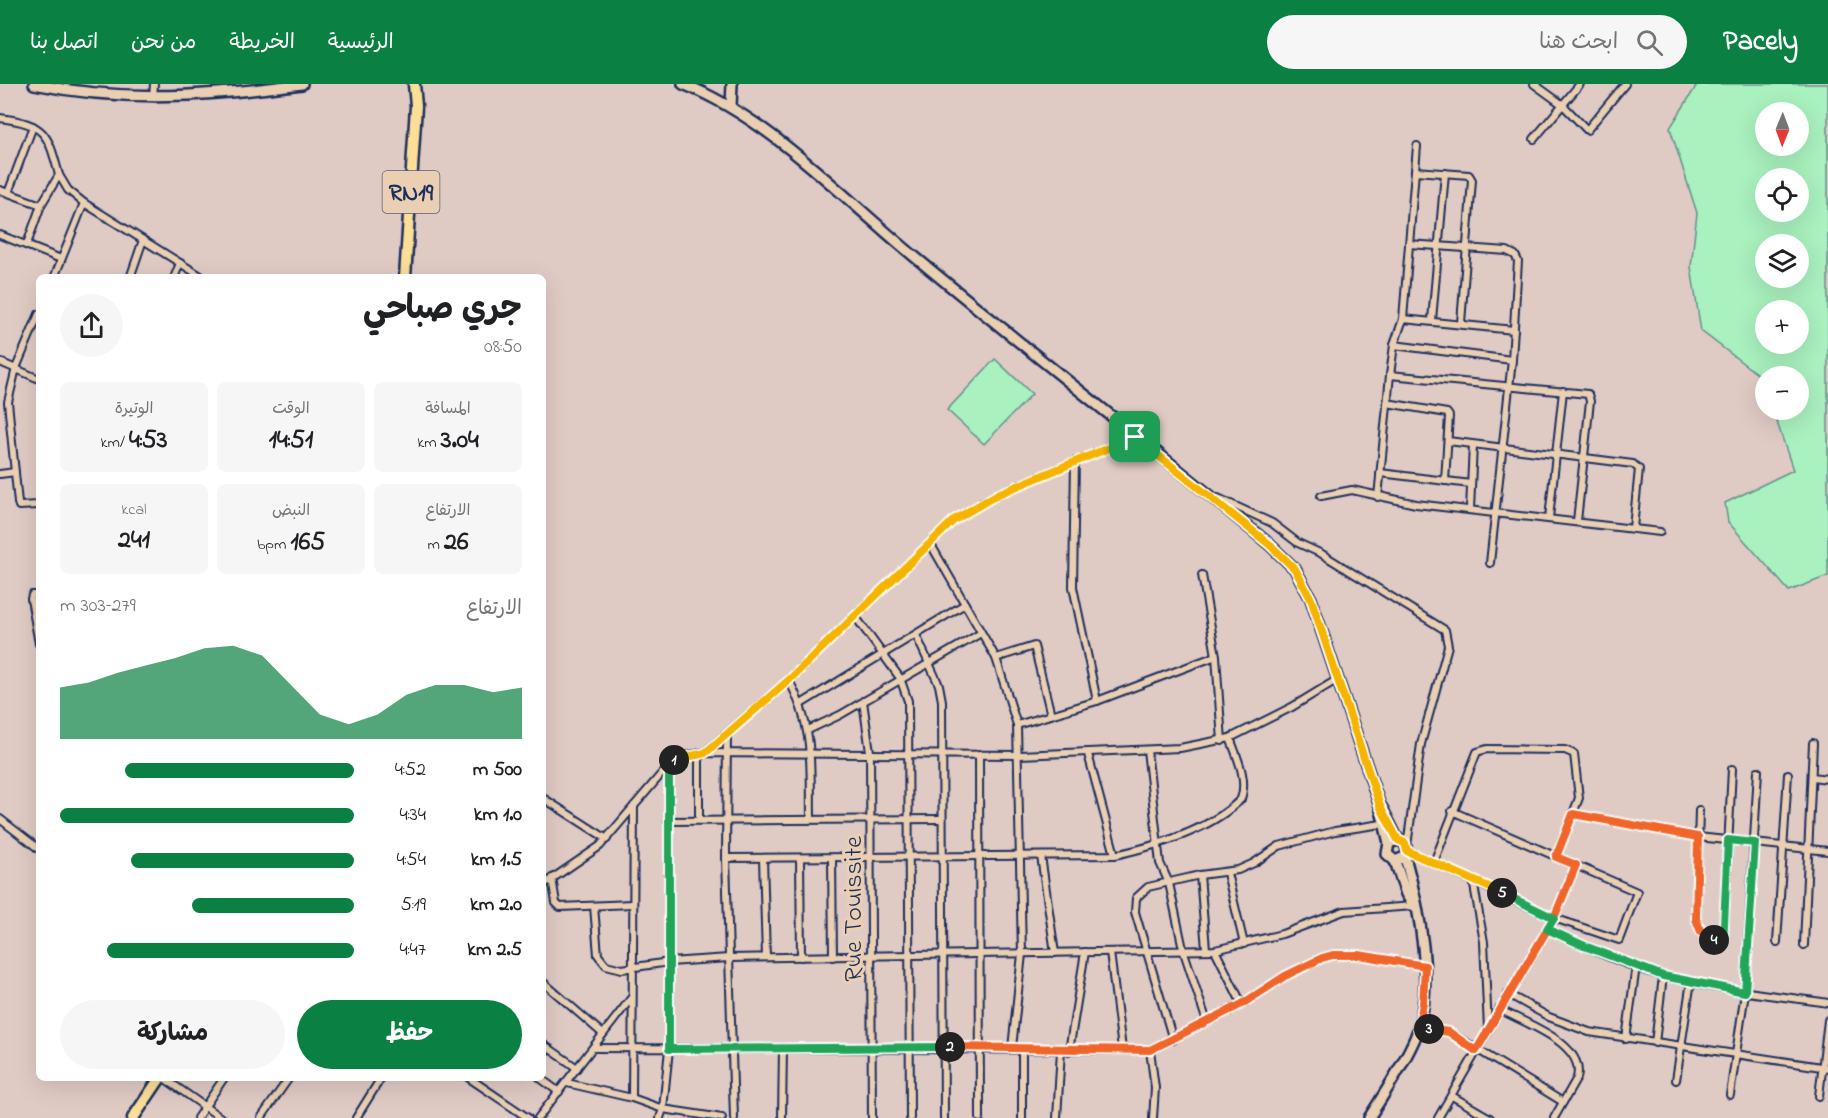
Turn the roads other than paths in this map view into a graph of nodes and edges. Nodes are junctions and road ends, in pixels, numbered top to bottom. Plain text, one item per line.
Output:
1 (37, 84) edge
2 (154, 84) edge
3 (302, 84) edge
4 (414, 84) edge
5 (422, 84) edge
6 (683, 84) edge
7 (732, 84) edge
8 (1534, 84) edge
9 (1580, 84) edge
10 (1625, 84) edge
11 (220, 89) edge
12 (153, 97) junction
13 (416, 105) junction
14 (1563, 105) junction
15 (731, 106) junction
16 (0, 118) edge
17 (33, 126) junction
18 (1534, 139) dead end
19 (1417, 146) dead end
20 (1415, 171) junction
21 (1444, 173) junction
22 (59, 175) junction
23 (0, 190) edge
24 (8, 193) junction
25 (84, 203) junction
26 (41, 205) junction
27 (0, 235) edge
28 (143, 240) junction
29 (1409, 243) junction
30 (27, 244) junction
31 (1438, 246) junction
32 (1468, 248) junction
33 (61, 259) junction
34 (180, 263) junction
35 (55, 274) edge
36 (131, 274) edge
37 (176, 274) edge
38 (198, 274) edge
39 (405, 274) edge
40 (1403, 319) junction
41 (1432, 320) junction
42 (1461, 323) junction
43 (36, 329) edge
44 (1514, 330) junction
45 (1394, 345) junction
46 (1512, 360) junction
47 (0, 362) edge
48 (16, 368) junction
49 (1390, 375) junction
50 (36, 378) edge
51 (1508, 387) junction
52 (1563, 392) junction
53 (0, 402) edge
54 (8, 402) junction
55 (1387, 403) junction
56 (1135, 437) junction
57 (1448, 441) junction
58 (1473, 445) junction
59 (1502, 449) junction
60 (1557, 455) junction
61 (1584, 458) junction
62 (1076, 461) junction
63 (15, 472) junction
64 (1380, 473) junction
65 (0, 474) edge
66 (1445, 481) junction
67 (1471, 484) junction
68 (1203, 491) junction
69 (1321, 496) dead end
70 (1378, 497) junction
71 (36, 505) edge
72 (1470, 509) junction
73 (1495, 513) junction
74 (1549, 518) junction
75 (1577, 521) junction
76 (1633, 528) junction
77 (1660, 532) dead end
78 (930, 543) junction
79 (1490, 563) dead end
80 (1202, 575) dead end
81 (36, 595) edge
82 (965, 604) junction
83 (855, 616) junction
84 (36, 621) edge
85 (981, 633) junction
86 (916, 635) junction
87 (885, 655) junction
88 (1216, 656) junction
89 (996, 658) junction
90 (929, 663) junction
91 (900, 678) junction
92 (1338, 679) junction
93 (789, 680) junction
94 (863, 701) junction
95 (1097, 701) junction
96 (801, 704) junction
97 (1051, 715) junction
98 (1017, 725) junction
99 (808, 729) junction
100 (727, 734) junction
101 (1226, 739) junction
102 (1813, 743) dead end
103 (1147, 750) junction
104 (810, 752) junction
105 (870, 752) junction
106 (702, 753) junction
107 (727, 753) junction
108 (909, 754) junction
109 (942, 754) junction
110 (979, 754) junction
111 (1088, 754) junction
112 (1020, 755) junction
113 (669, 765) junction
114 (1732, 769) dead end
115 (1758, 771) dead end
116 (1788, 774) dead end
117 (1812, 777) junction
118 (1828, 779) edge
119 (546, 800) edge
120 (634, 805) junction
121 (1380, 806) junction
122 (1699, 810) dead end
123 (1452, 811) junction
124 (1573, 814) junction
125 (0, 819) edge
126 (811, 819) junction
127 (942, 819) junction
128 (699, 820) junction
129 (726, 820) junction
130 (909, 820) junction
131 (668, 821) junction
132 (872, 821) junction
133 (1382, 824) junction
134 (1698, 837) junction
135 (607, 839) junction
136 (1728, 840) junction
137 (1394, 841) junction
138 (1156, 843) junction
139 (1755, 843) junction
140 (36, 847) edge
141 (1782, 847) junction
142 (1810, 849) junction
143 (1828, 851) edge
144 (1404, 854) junction
145 (1115, 855) junction
146 (908, 856) junction
147 (1020, 856) junction
148 (1041, 856) junction
149 (872, 857) junction
150 (942, 857) junction
151 (978, 857) junction
152 (1556, 857) junction
153 (726, 858) junction
154 (763, 858) junction
155 (800, 858) junction
156 (832, 858) junction
157 (1434, 862) junction
158 (1576, 865) junction
159 (1227, 873) junction
160 (1200, 874) junction
161 (552, 878) junction
162 (1473, 880) junction
163 (546, 883) edge
164 (1169, 883) junction
165 (633, 904) junction
166 (594, 906) junction
167 (1414, 906) junction
168 (1554, 918) junction
169 (1547, 929) junction
170 (1777, 942) dead end
171 (1244, 944) junction
172 (1804, 945) dead end
173 (1183, 949) junction
174 (1206, 950) junction
175 (1215, 950) junction
176 (1145, 951) junction
177 (1084, 952) junction
178 (1110, 952) junction
179 (1055, 953) junction
180 (872, 954) junction
181 (910, 954) junction
182 (943, 954) junction
183 (979, 954) junction
184 (1022, 954) junction
185 (766, 957) junction
186 (801, 957) junction
187 (834, 957) junction
188 (729, 958) junction
189 (669, 962) junction
190 (1425, 966) junction
191 (1636, 966) junction
192 (633, 969) junction
193 (1663, 976) junction
194 (1691, 981) junction
195 (546, 985) edge
196 (1745, 992) junction
197 (1508, 994) junction
198 (633, 996) junction
199 (1828, 1003) edge
200 (1242, 1004) junction
201 (1499, 1009) junction
202 (1828, 1020) edge
203 (1207, 1023) junction
204 (1418, 1028) junction
205 (1488, 1030) junction
206 (603, 1034) junction
207 (1626, 1039) junction
208 (1173, 1040) junction
209 (1656, 1043) junction
210 (546, 1046) edge
211 (872, 1047) junction
212 (910, 1047) junction
213 (944, 1047) junction
214 (1682, 1047) junction
215 (593, 1048) junction
216 (732, 1048) junction
217 (783, 1048) junction
218 (978, 1048) junction
219 (1012, 1048) junction
220 (1022, 1048) junction
221 (633, 1049) junction
222 (669, 1049) junction
223 (1122, 1049) junction
224 (1061, 1050) junction
225 (1150, 1050) junction
226 (1069, 1051) junction
227 (1476, 1051) junction
228 (1737, 1055) junction
229 (1825, 1067) edge
230 (577, 1068) junction
231 (1676, 1080) dead end
232 (160, 1081) edge
233 (166, 1081) edge
234 (222, 1081) edge
235 (287, 1081) edge
236 (379, 1081) edge
237 (473, 1081) edge
238 (544, 1081) edge
239 (567, 1083) junction
240 (559, 1092) junction
241 (1730, 1095) dead end
242 (1452, 1096) junction
243 (1819, 1096) dead end
244 (632, 1098) junction
245 (1563, 1102) junction
246 (204, 1106) junction
247 (663, 1109) junction
248 (133, 1118) edge
249 (196, 1118) edge
250 (221, 1118) edge
251 (261, 1118) edge
252 (356, 1118) edge
253 (528, 1118) edge
254 (538, 1118) edge
255 (660, 1118) edge
256 (722, 1118) edge
257 (734, 1118) edge
258 (782, 1118) edge
259 (872, 1118) edge
260 (910, 1118) edge
261 (944, 1118) edge
262 (980, 1118) edge
263 (1022, 1118) edge
264 (1057, 1118) edge
265 (1153, 1118) edge
266 (1369, 1118) edge
267 (1438, 1118) edge
268 (1490, 1118) edge
269 (1554, 1118) edge

1 - 12 main road
2 - 12 street
3 - 11 main road
4 - 13 main road, RN19
5 - 13 main road, RN19
6 - 15 main road
7 - 15 main road
8 - 14 street
9 - 14 street
10 - 14 street
11 - 12 main road
13 - 39 main road, RN19
14 - 18 street
15 - 56 main road
16 - 17 street
17 - 22 street
17 - 24 street
19 - 20 street
20 - 21 street
20 - 29 street
21 - 31 street
21 - 32 street
22 - 25 street
22 - 26 street
23 - 24 street
24 - 26 street
25 - 28 street
25 - 33 street
26 - 30 street
27 - 30 street
28 - 34 street
28 - 36 street
29 - 31 street
29 - 40 street
30 - 33 street
31 - 32 street
31 - 41 street
32 - 42 street
32 - 44 street
33 - 35 street
34 - 37 street
34 - 38 street
40 - 41 street
40 - 45 street
41 - 42 street
42 - 44 street
43 - 48 street
44 - 46 street
45 - 46 street
45 - 49 street
46 - 51 street
47 - 48 street
48 - 50 street
48 - 54 street
49 - 51 street
49 - 55 street
51 - 52 street
51 - 59 street
52 - 60 street
52 - 61 street
53 - 54 street
54 - 63 street
55 - 57 street
55 - 64 street
56 - 62 street
56 - 68 main road
57 - 58 street
57 - 66 street
58 - 59 street
58 - 67 street
59 - 60 street
59 - 73 street
60 - 61 street
60 - 74 street
61 - 75 street
61 - 76 street
62 - 78 street
62 - 95 street
63 - 65 street
63 - 71 street
64 - 66 street
64 - 70 street
66 - 67 street
67 - 72 street
68 - 92 main road
68 - 144 street
69 - 70 street
70 - 72 street
72 - 73 street
73 - 74 street
73 - 79 street
74 - 75 street
75 - 76 street
76 - 77 street
78 - 82 street
78 - 83 street
80 - 88 street
81 - 84 street
82 - 85 street
82 - 86 street
83 - 87 street
83 - 93 street
85 - 89 street
85 - 90 street
86 - 87 street
86 - 90 street
87 - 91 street
87 - 96 street
88 - 95 street
88 - 101 street
89 - 97 street
89 - 98 street
90 - 91 street
90 - 109 street
91 - 94 street
91 - 108 street
92 - 101 street
92 - 121 main road
93 - 96 street
93 - 100 street
94 - 99 street
94 - 105 street, Rue Touissite
95 - 97 street
96 - 99 street
97 - 98 street
98 - 112 street
99 - 104 street
100 - 106 street
100 - 107 street
101 - 103 street
101 - 138 street
102 - 117 street
103 - 111 street
103 - 138 street
104 - 105 street
104 - 107 street
104 - 126 street
105 - 108 street
105 - 132 street, Rue Touissite
106 - 107 street
106 - 113 street
106 - 128 street
107 - 129 street
108 - 109 street
108 - 130 street
109 - 110 street
109 - 127 street
110 - 112 street
110 - 151 street
111 - 112 street
111 - 145 street
112 - 147 street
113 - 120 street
113 - 131 street
114 - 136 street
115 - 139 street
116 - 141 street
117 - 118 street
117 - 142 street
119 - 135 street
120 - 135 street
120 - 165 street
121 - 133 main road
121 - 137 main road
122 - 134 street
123 - 124 street
123 - 152 street
123 - 157 street
124 - 134 street
124 - 152 street
125 - 140 street
126 - 129 street
126 - 132 street
127 - 130 street
127 - 150 street
128 - 129 street
128 - 131 street
129 - 153 street
130 - 132 street
130 - 146 street
131 - 189 street
132 - 149 street, Rue Touissite
133 - 137 main road
133 - 159 street
134 - 136 street
134 - 136 street
135 - 161 street
136 - 139 street
137 - 144 main road
137 - 144 main road
138 - 145 street
138 - 164 street
139 - 141 street
139 - 196 street
141 - 142 street
141 - 170 street
142 - 143 street
142 - 172 street
144 - 157 street
144 - 167 main road
145 - 148 street
146 - 149 street
146 - 150 street
146 - 181 street
147 - 148 street
147 - 151 street
147 - 184 street
148 - 179 street
149 - 156 street
149 - 180 street, Rue Touissite
150 - 151 street
150 - 182 street
151 - 183 street
152 - 158 street
153 - 154 street
153 - 188 street
154 - 155 street
154 - 185 street
155 - 156 street
155 - 186 street
156 - 187 street
157 - 162 street
158 - 168 street
158 - 168 street
159 - 160 street
159 - 171 street
160 - 164 street
160 - 174 street
161 - 163 street
161 - 166 street
162 - 168 street
162 - 205 street
164 - 173 street
164 - 176 street
165 - 166 street
165 - 192 street
166 - 192 street
167 - 171 street
167 - 190 main road
168 - 169 street
169 - 191 street
169 - 197 street
171 - 175 street
173 - 174 street
173 - 176 street
173 - 203 street
174 - 175 street
175 - 200 street
176 - 178 street
176 - 208 street
177 - 178 street
177 - 179 street
177 - 226 street
178 - 223 street
179 - 184 street
180 - 181 street
180 - 187 street
180 - 211 street, Rue Touissite
181 - 182 street
181 - 212 street
182 - 183 street
182 - 213 street
183 - 184 street
183 - 218 street
184 - 219 street
185 - 186 street
185 - 188 street
186 - 187 street
188 - 189 street
188 - 216 street
189 - 192 street
189 - 222 street
190 - 200 street
190 - 204 main road
191 - 193 street
191 - 207 street
192 - 198 street
193 - 194 street
193 - 209 street
194 - 196 street
194 - 214 street
195 - 206 street
196 - 199 street
196 - 228 street
197 - 201 street
197 - 207 street
198 - 206 street
198 - 221 street
200 - 203 street
201 - 205 street
201 - 245 street
202 - 229 street
203 - 208 street
204 - 227 street
204 - 266 main road
205 - 227 street
206 - 215 street
207 - 209 street
208 - 225 street
209 - 214 street
210 - 230 street
211 - 212 street
211 - 217 street
211 - 259 street, Rue Touissite
212 - 213 street
212 - 260 street
213 - 218 street
213 - 261 street
214 - 228 street
214 - 231 street
215 - 221 street
215 - 230 street
216 - 217 street
216 - 222 street
216 - 257 street
217 - 258 street
218 - 219 street
218 - 262 street
219 - 220 street
220 - 224 street
220 - 263 street
221 - 222 street
221 - 244 street
222 - 247 street
223 - 225 street
223 - 226 street
224 - 226 street
224 - 264 street
225 - 265 street
227 - 242 street
227 - 245 street
228 - 229 street
228 - 241 street
229 - 243 street
230 - 239 street
232 - 248 main road
233 - 246 street
234 - 246 street
235 - 251 street
236 - 252 street
237 - 253 street
238 - 240 street
239 - 240 street
239 - 244 street
240 - 254 street
242 - 267 street
242 - 268 street
244 - 247 street
245 - 269 street
246 - 249 street
246 - 250 street
247 - 255 street
247 - 256 street

